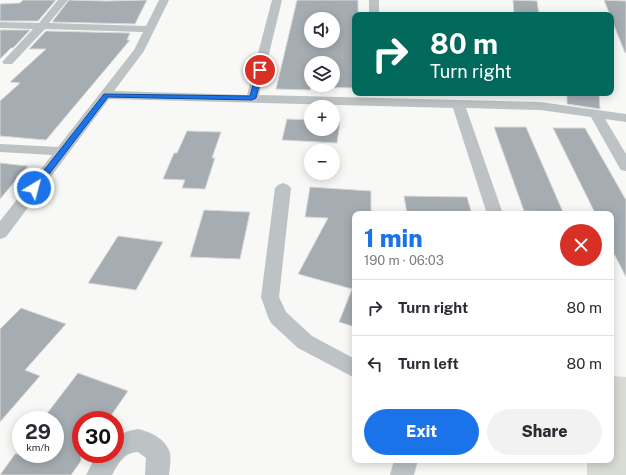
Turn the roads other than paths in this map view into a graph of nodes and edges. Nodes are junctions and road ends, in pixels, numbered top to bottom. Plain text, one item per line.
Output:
1 (63, 0) edge
2 (164, 0) edge
3 (277, 0) edge
4 (374, 0) edge
5 (374, 12) edge
6 (0, 25) edge
7 (41, 27) junction
8 (151, 29) junction
9 (8, 62) dead end
10 (106, 95) junction
11 (541, 96) edge
12 (252, 98) junction
13 (380, 98) edge
14 (458, 104) junction
15 (540, 106) junction
16 (596, 114) junction
17 (626, 118) edge
18 (0, 148) edge
19 (61, 151) junction
20 (626, 167) edge
21 (283, 188) dead end
22 (493, 211) edge
23 (0, 233) edge
24 (352, 367) edge
25 (124, 444) edge
26 (105, 463) edge
27 (405, 463) edge
28 (98, 475) edge
29 (157, 475) edge
30 (402, 475) edge

1 - 7 street
2 - 8 street
3 - 12 street
4 - 5 street
6 - 7 street
7 - 8 street
7 - 9 street
8 - 10 street
10 - 12 street
10 - 19 street
11 - 15 street
12 - 13 street
13 - 14 street
14 - 15 street
14 - 22 street
15 - 16 street
16 - 17 street
16 - 20 street
18 - 19 street
19 - 23 street
21 - 24 street
25 - 29 street
26 - 28 street
27 - 30 street

